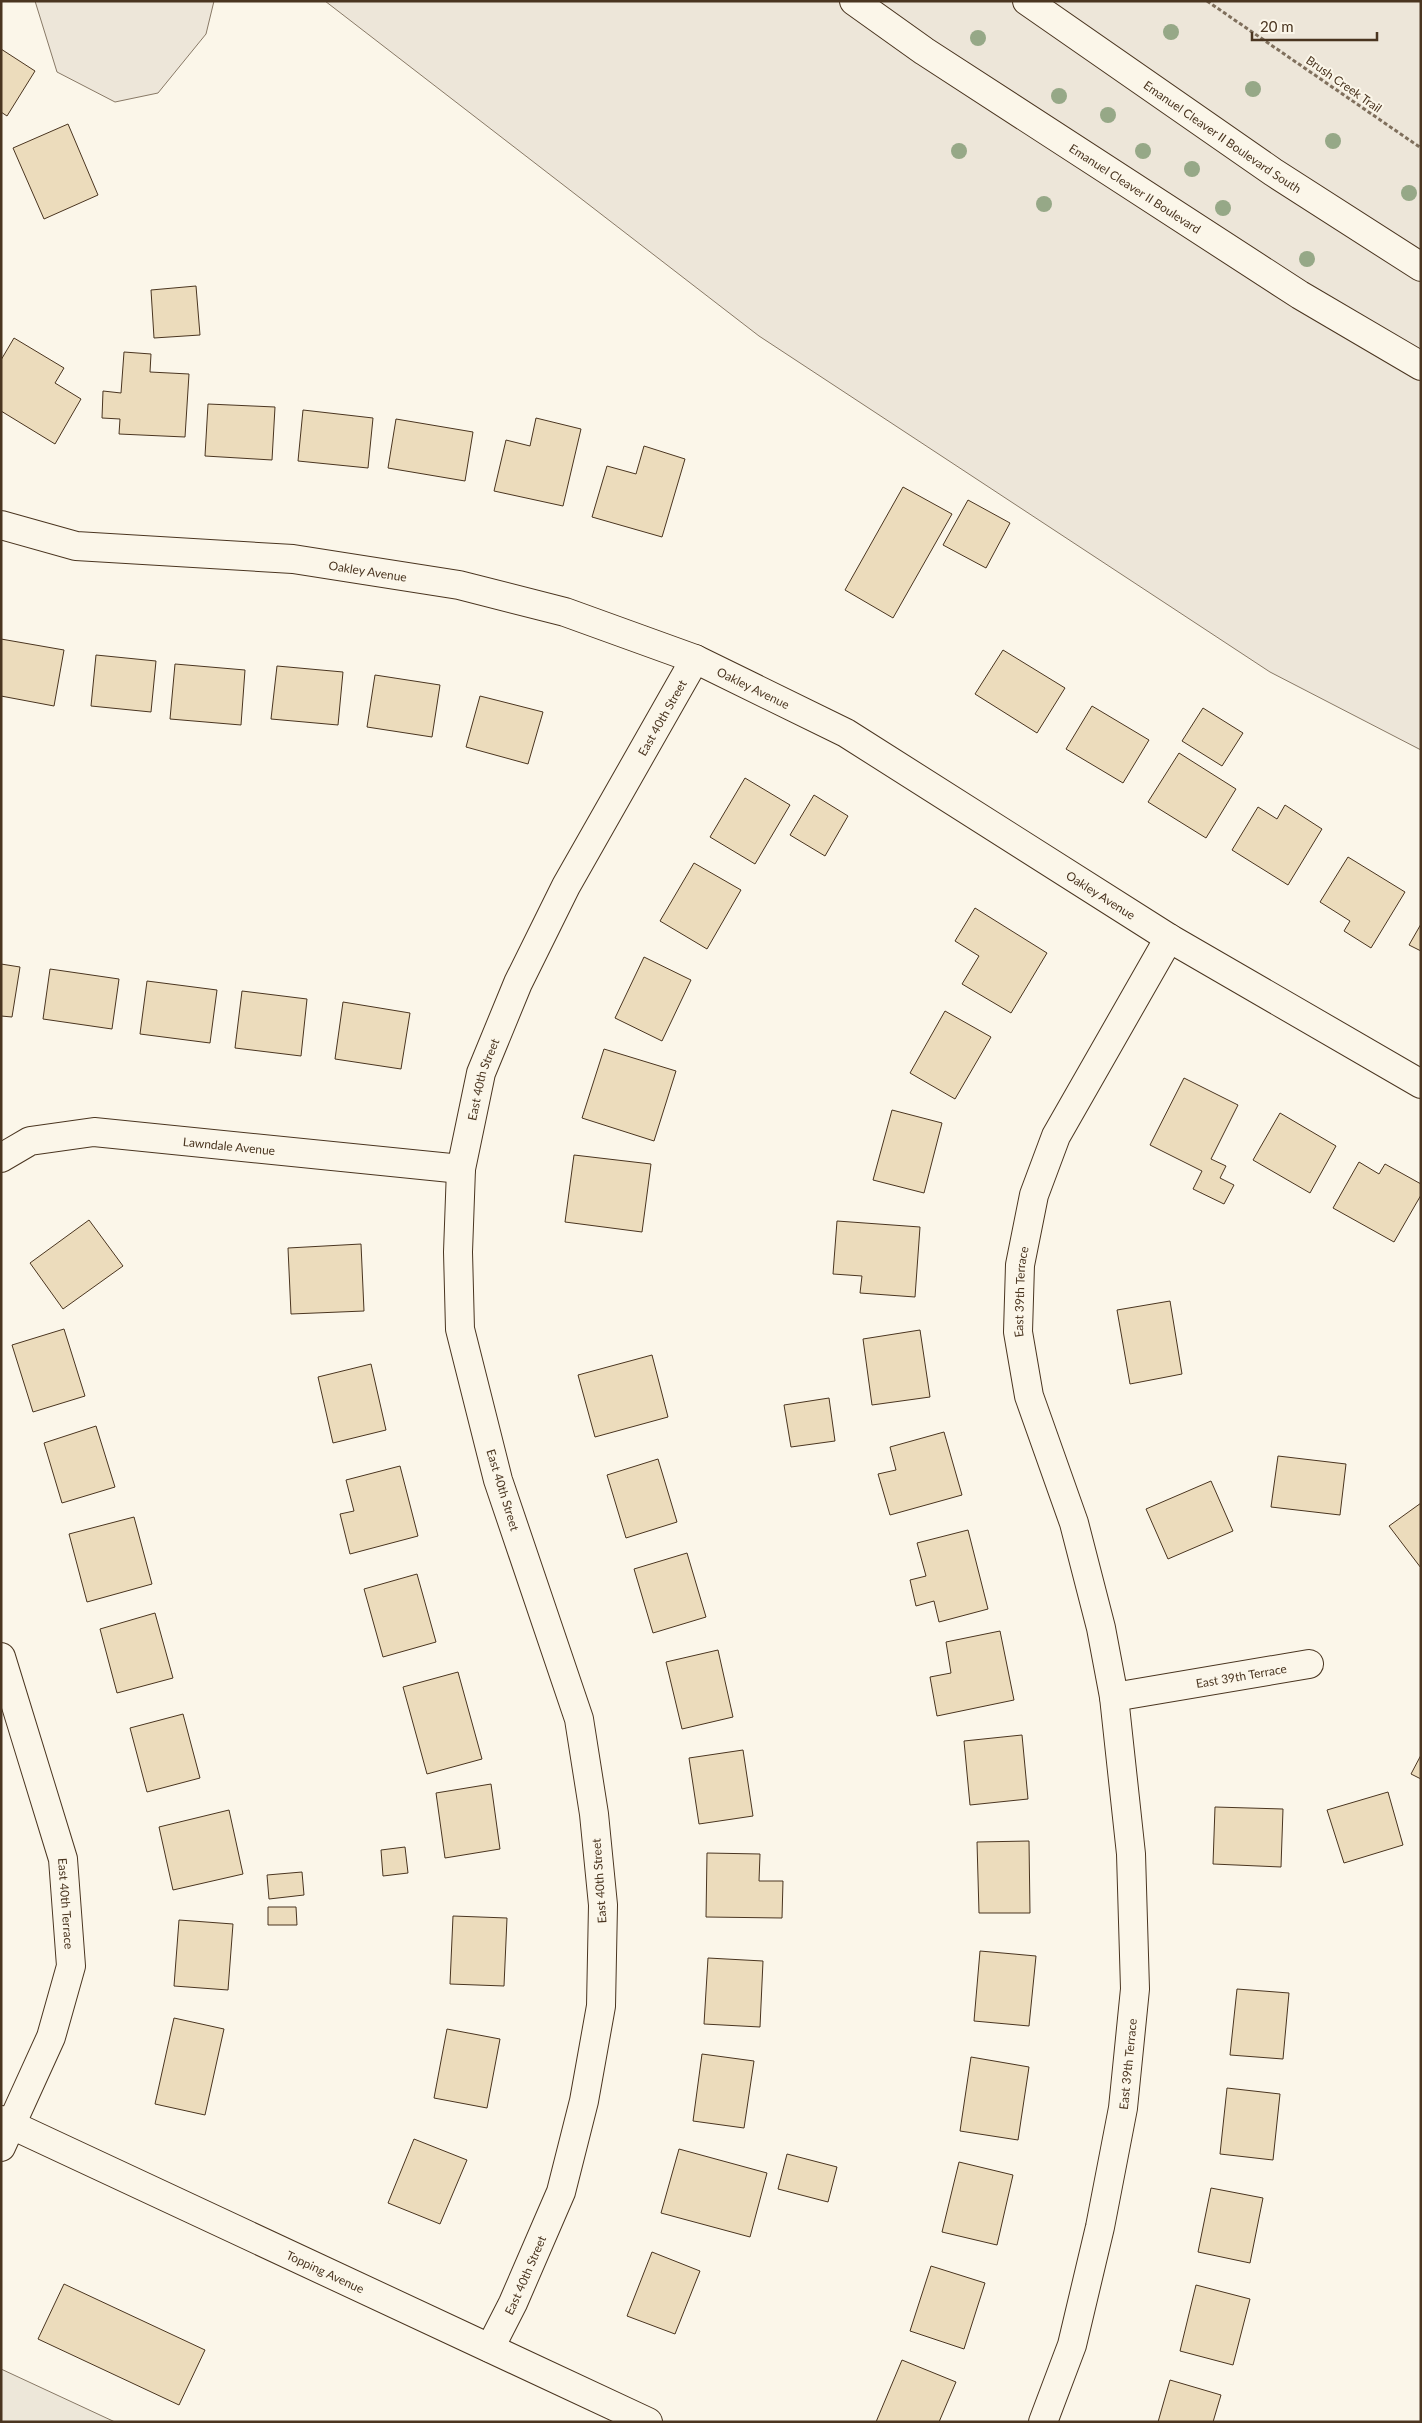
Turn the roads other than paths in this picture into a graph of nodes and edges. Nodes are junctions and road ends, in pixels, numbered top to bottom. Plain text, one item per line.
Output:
1 (854, 1) edge
2 (1027, 1) edge
3 (1421, 267) edge
4 (1421, 366) edge
5 (1, 526) edge
6 (695, 659) junction
7 (1168, 938) junction
8 (1421, 1084) edge
9 (1, 1158) edge
10 (461, 1169) junction
11 (1, 1656) edge
12 (1309, 1664) dead end
13 (1114, 1697) junction
14 (5, 2130) edge
15 (490, 2348) junction
16 (648, 2422) edge
17 (1043, 2422) edge

1 - 4 street, Emanuel Cleaver II Boulevard
2 - 3 street, Emanuel Cleaver II Boulevard South
5 - 6 street, Oakley Avenue
6 - 7 street, Oakley Avenue
6 - 10 street, East 40th Street
7 - 8 street, Oakley Avenue
7 - 13 street, East 39th Terrace
9 - 10 street, Lawndale Avenue
10 - 15 street, East 40th Street
11 - 14 street, East 40th Terrace
12 - 13 street, East 39th Terrace
13 - 17 street, East 39th Terrace
14 - 15 street, Topping Avenue
15 - 16 street, Topping Avenue

